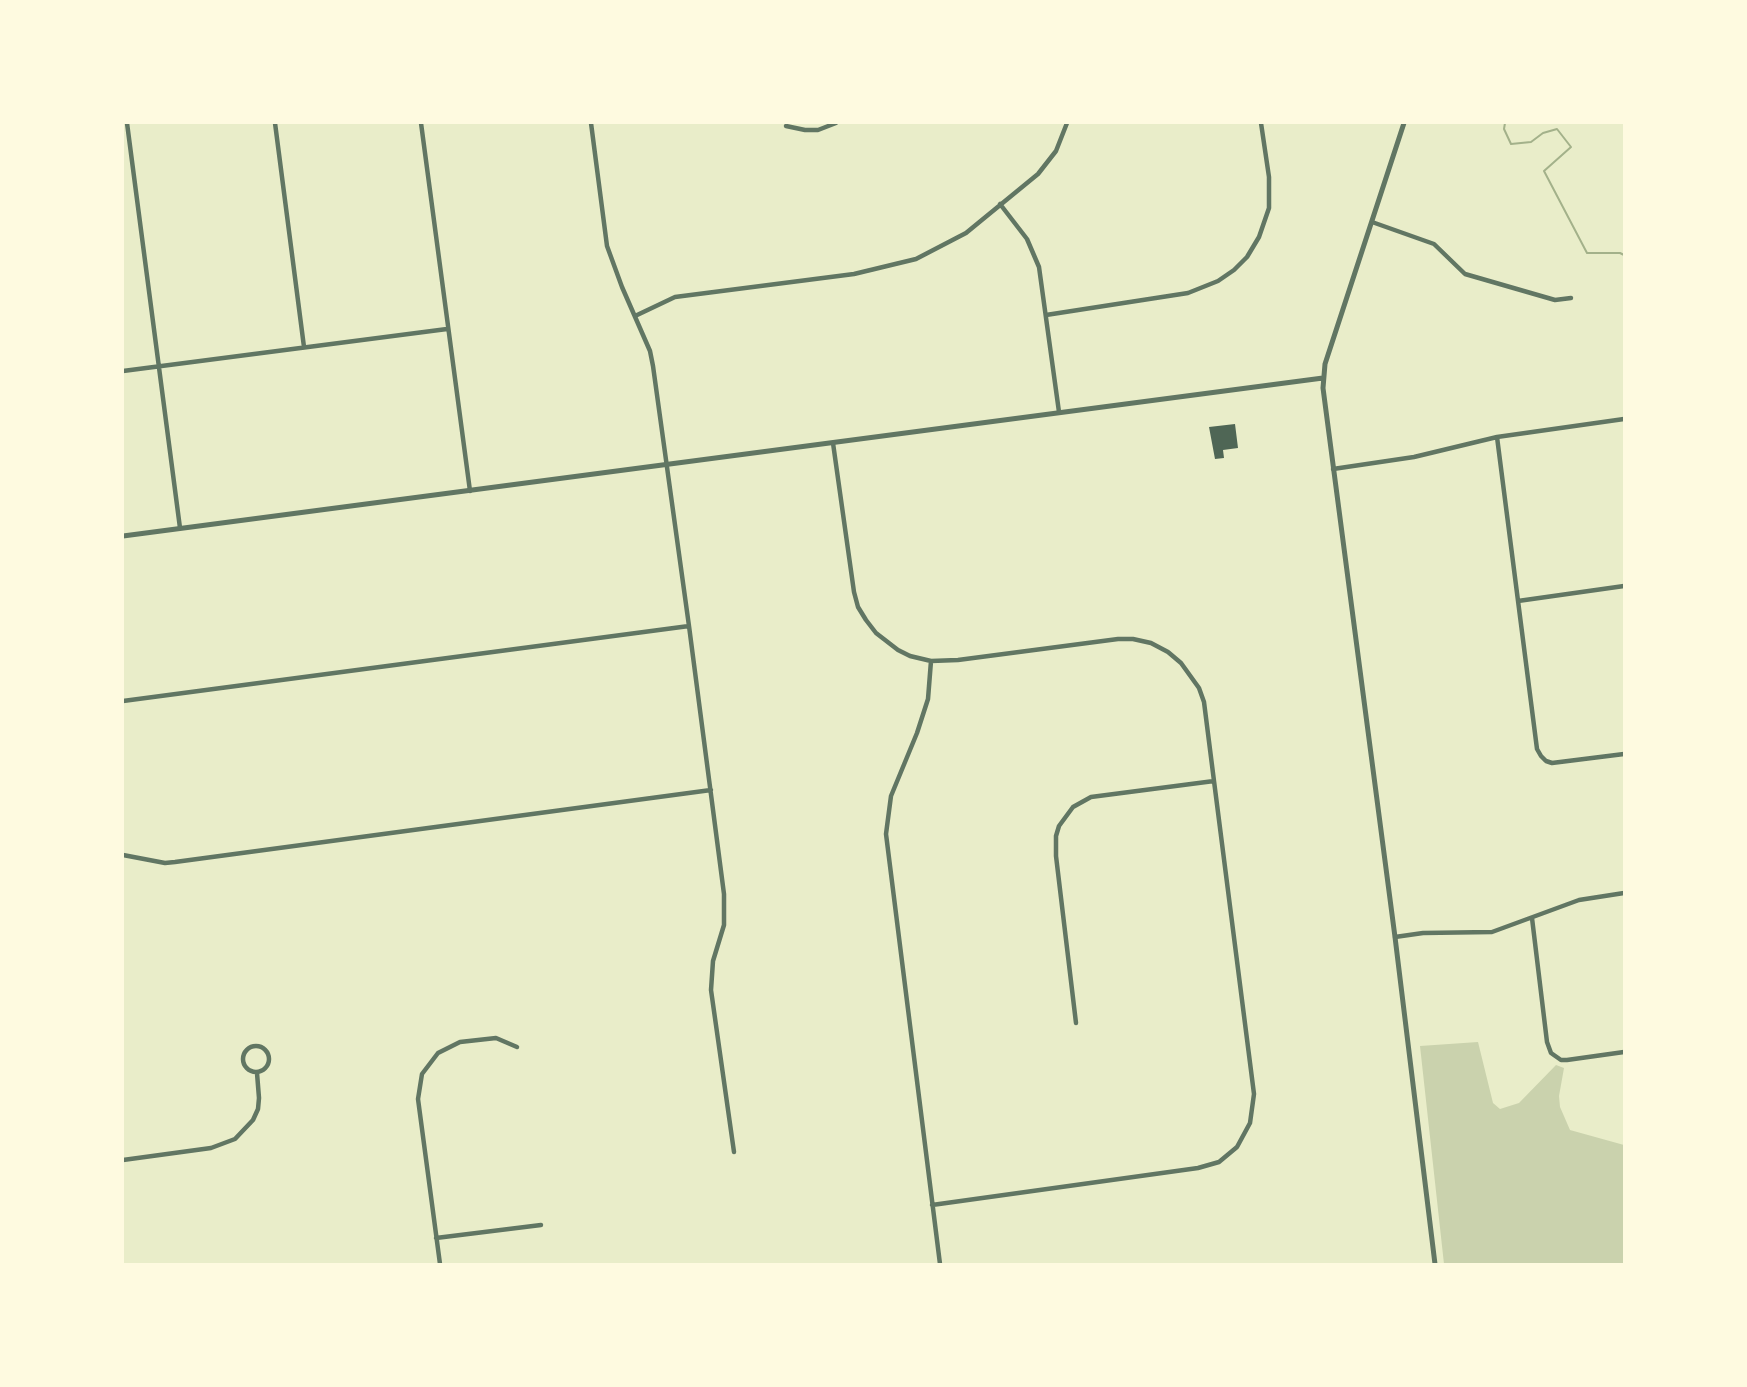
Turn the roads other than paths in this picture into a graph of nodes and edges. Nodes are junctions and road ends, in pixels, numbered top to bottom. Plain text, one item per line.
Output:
1 (127, 123) edge
2 (275, 123) edge
3 (421, 123) edge
4 (591, 123) edge
5 (836, 123) edge
6 (1067, 123) edge
7 (1261, 123) edge
8 (1404, 123) edge
9 (786, 126) dead end
10 (1000, 204) junction
11 (1372, 222) junction
12 (1571, 298) dead end
13 (1046, 315) junction
14 (634, 316) junction
15 (447, 329) junction
16 (304, 347) junction
17 (159, 366) junction
18 (123, 370) edge
19 (1323, 378) junction
20 (1059, 412) junction
21 (1624, 419) edge
22 (1497, 437) junction
23 (834, 443) junction
24 (666, 465) junction
25 (1333, 469) junction
26 (470, 491) junction
27 (180, 528) junction
28 (123, 536) edge
29 (1624, 586) edge
30 (1518, 601) junction
31 (689, 626) junction
32 (931, 661) junction
33 (123, 701) edge
34 (1624, 754) edge
35 (1214, 781) junction
36 (711, 790) junction
37 (123, 855) edge
38 (1624, 893) edge
39 (1532, 918) junction
40 (1395, 938) junction
41 (1076, 1023) dead end
42 (517, 1047) dead end
43 (1624, 1052) edge
44 (257, 1072) junction
45 (734, 1152) dead end
46 (123, 1160) edge
47 (932, 1205) junction
48 (541, 1225) dead end
49 (436, 1238) junction
50 (440, 1264) edge
51 (940, 1264) edge
52 (1435, 1264) edge

1 - 17 street
2 - 16 street
3 - 15 street
4 - 14 street
5 - 9 street
6 - 10 street
7 - 13 street
8 - 11 street
10 - 13 street
10 - 14 street
11 - 12 street
11 - 19 street
13 - 20 street
14 - 24 street
15 - 16 street
15 - 26 street
16 - 17 street
17 - 18 street
17 - 27 street
19 - 20 street
19 - 25 street
20 - 23 street
21 - 22 street
22 - 25 street
22 - 30 street
23 - 24 street
23 - 32 street
24 - 26 street
24 - 31 street
25 - 40 street
26 - 27 street
27 - 28 street
29 - 30 street
30 - 34 street
31 - 33 street
31 - 36 street
32 - 35 street
32 - 47 street
35 - 41 street
35 - 47 street
36 - 37 street
36 - 45 street
38 - 39 street
39 - 40 street
39 - 43 street
40 - 52 street
42 - 49 street
44 - 44 street
44 - 46 street
47 - 51 street
48 - 49 street
49 - 50 street

